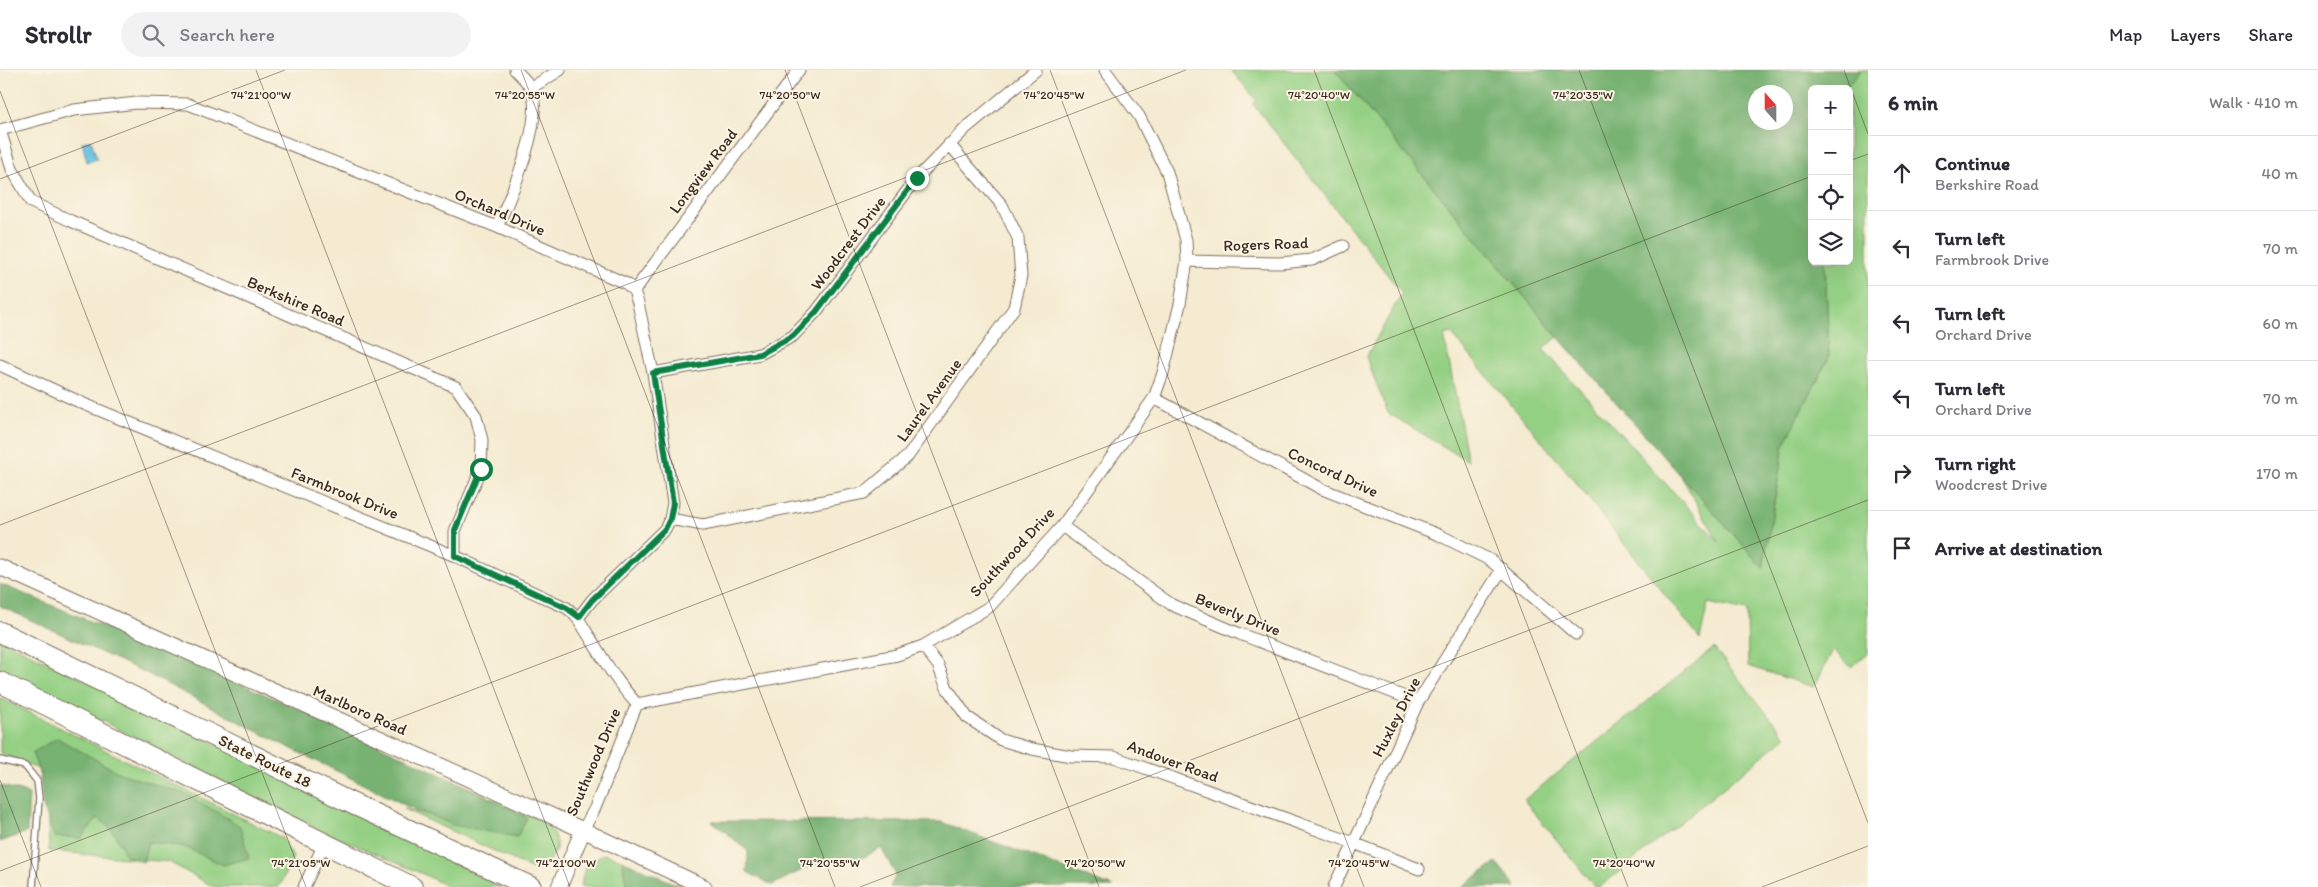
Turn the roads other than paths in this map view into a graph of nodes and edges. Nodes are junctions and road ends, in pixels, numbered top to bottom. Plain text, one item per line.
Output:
1 (514, 70) edge
2 (560, 70) edge
3 (799, 70) edge
4 (1036, 70) edge
5 (1105, 70) edge
6 (531, 88) junction
7 (0, 130) edge
8 (949, 144) junction
9 (497, 227) junction
10 (1343, 246) dead end
11 (1187, 261) junction
12 (634, 291) junction
13 (0, 365) edge
14 (653, 373) junction
15 (1154, 398) junction
16 (670, 519) junction
17 (1062, 526) junction
18 (455, 556) junction
19 (0, 567) edge
20 (1502, 569) junction
21 (579, 617) junction
22 (0, 632) edge
23 (1576, 634) dead end
24 (923, 646) junction
25 (0, 682) edge
26 (1418, 702) junction
27 (637, 704) junction
28 (0, 760) edge
29 (583, 830) junction
30 (324, 844) junction
31 (1354, 844) junction
32 (1419, 869) dead end
33 (33, 887) edge
34 (304, 887) edge
35 (412, 887) edge
36 (531, 887) edge
37 (559, 887) edge
38 (704, 887) edge
39 (1334, 887) edge

1 - 6 street
2 - 6 street
3 - 12 street, Longview Road
4 - 8 street, Woodcrest Drive
5 - 11 street, Southwood Drive
6 - 9 street
7 - 9 street, Orchard Drive
7 - 18 street, Berkshire Road
8 - 14 street, Woodcrest Drive
8 - 16 street, Laurel Avenue
9 - 12 street, Orchard Drive
10 - 11 street, Rogers Road
11 - 15 street, Southwood Drive
12 - 14 street
13 - 18 street, Farmbrook Drive
14 - 16 street
15 - 17 street, Southwood Drive
15 - 20 street, Concord Drive
16 - 21 street
17 - 24 street, Southwood Drive
17 - 26 street, Beverly Drive
18 - 21 street, Farmbrook Drive
19 - 29 street, Marlboro Road
20 - 23 street, Concord Drive
20 - 26 street, Huxley Drive
21 - 27 street
22 - 36 highway, State Route 18
24 - 27 street, Southwood Drive
24 - 31 street, Andover Road
25 - 30 highway
26 - 31 street, Huxley Drive
27 - 29 street, Southwood Drive
28 - 33 lane
29 - 37 street, Southwood Drive
29 - 38 street, Marlboro Road
30 - 34 street
30 - 35 highway
31 - 32 street, Andover Road
31 - 39 street, Huxley Drive

